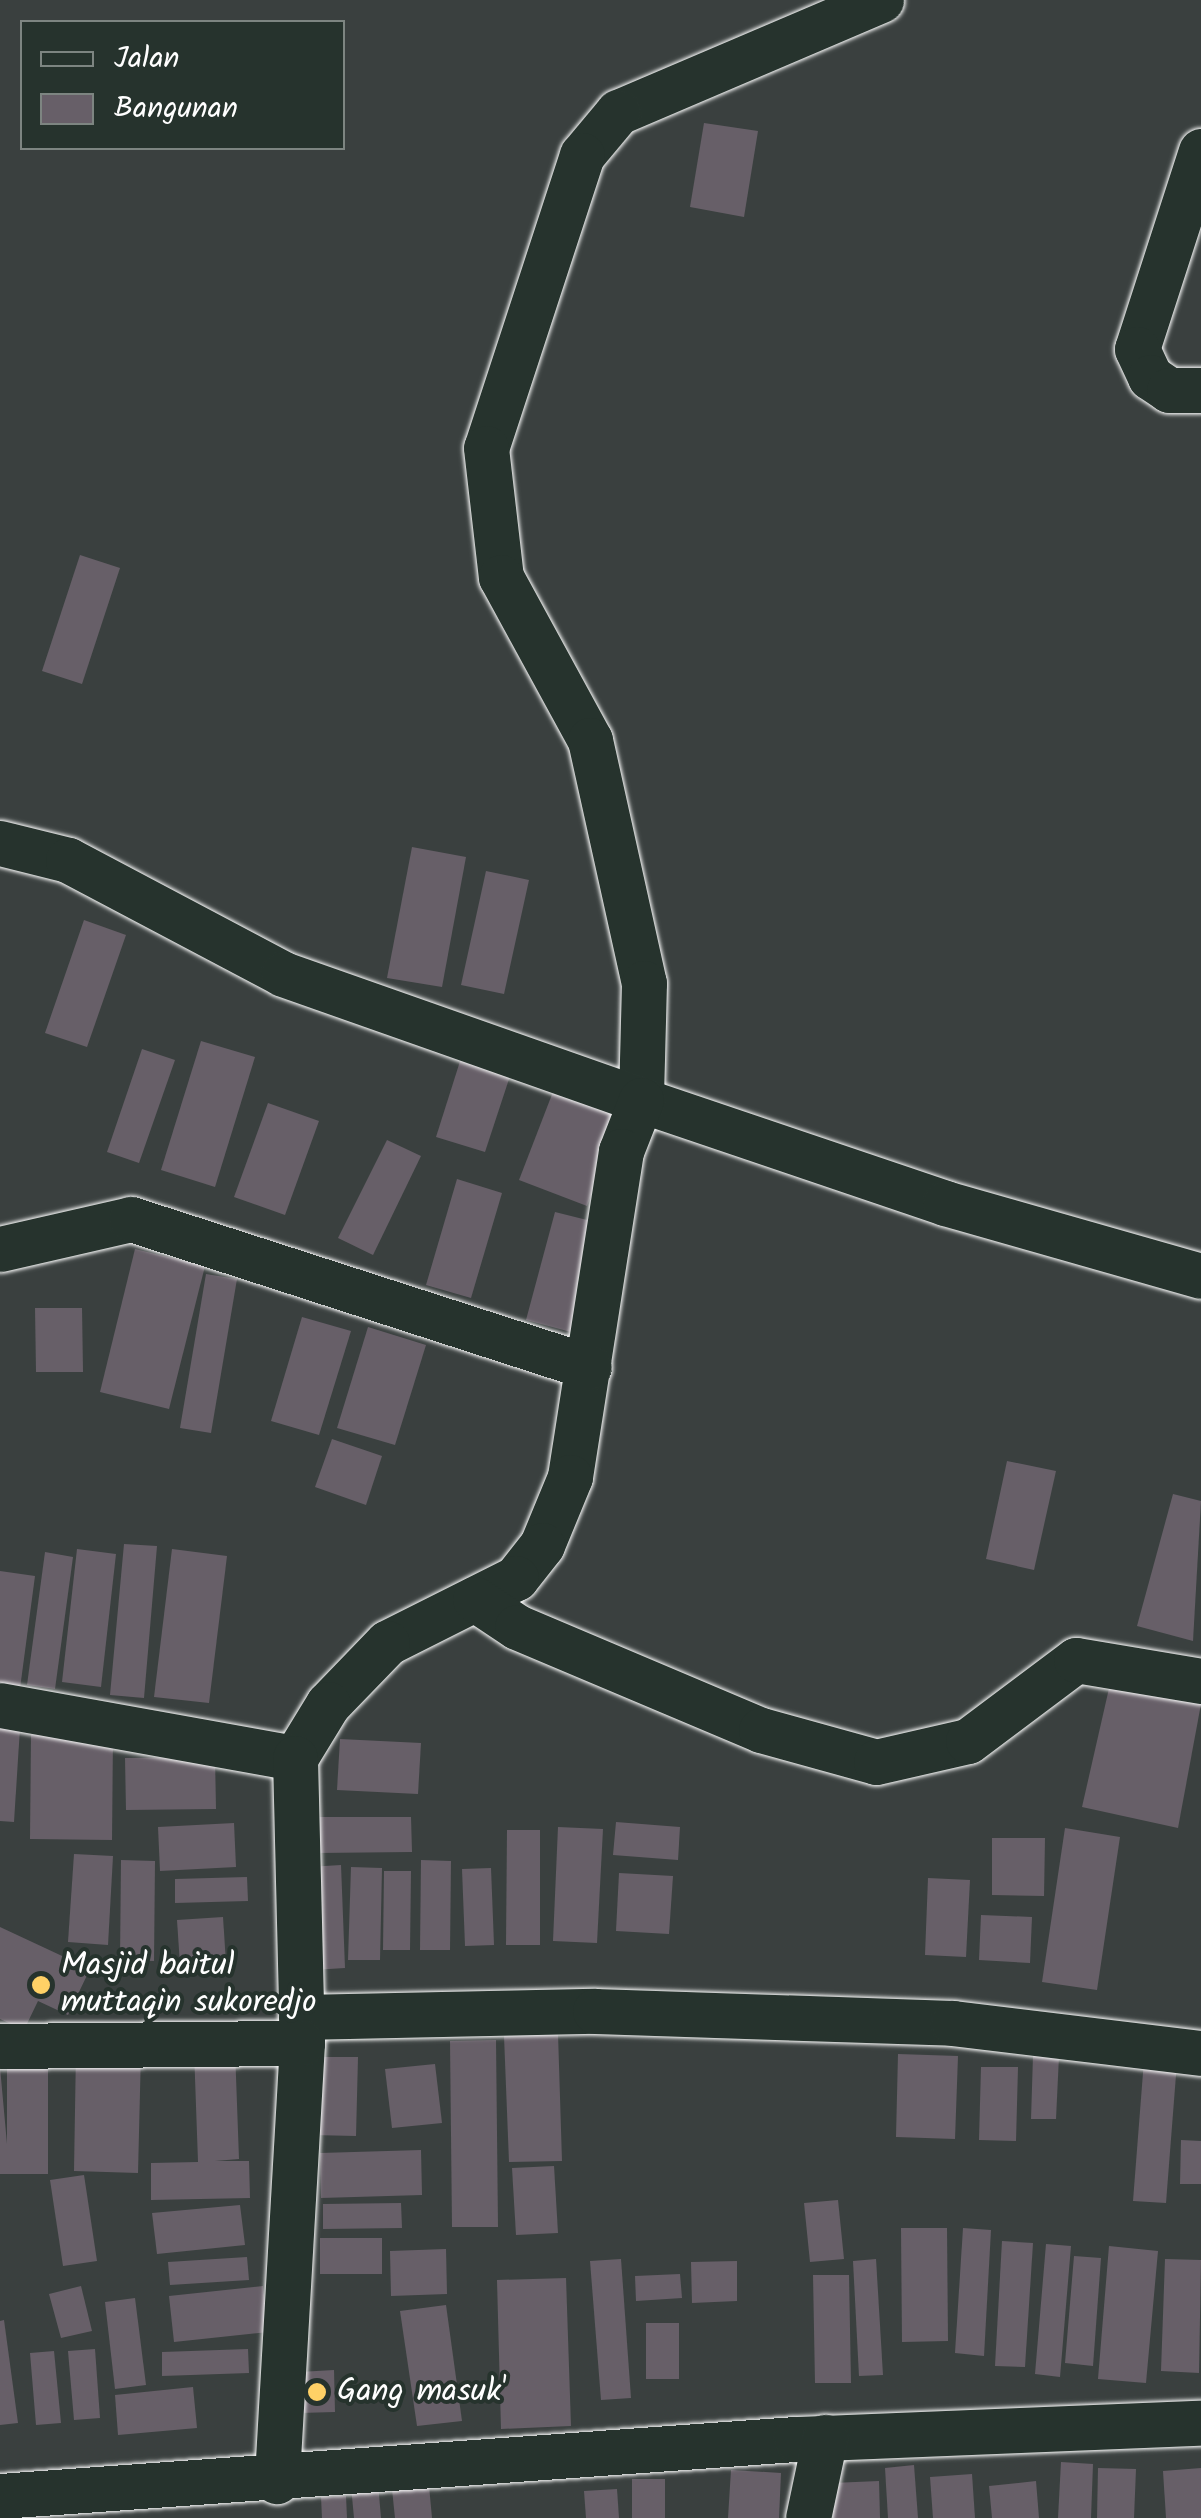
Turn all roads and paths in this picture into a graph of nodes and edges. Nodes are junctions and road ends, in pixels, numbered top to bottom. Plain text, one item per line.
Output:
1 (880, 0) edge
2 (1201, 152) edge
3 (1201, 390) edge
4 (0, 843) edge
5 (642, 1100) junction
6 (0, 1249) edge
7 (1201, 1276) edge
8 (589, 1366) junction
9 (476, 1599) junction
10 (1201, 1681) edge
11 (0, 1706) edge
12 (295, 1758) junction
13 (301, 2030) junction
14 (0, 2046) edge
15 (1201, 2053) edge
16 (1201, 2423) edge
17 (825, 2437) junction
18 (277, 2481) junction
19 (0, 2496) edge
20 (170, 2502) edge
21 (808, 2518) edge

1 - 5 street
2 - 3 street
4 - 5 street
5 - 7 street
5 - 8 street
6 - 8 street
8 - 9 street
9 - 10 street
9 - 12 street
11 - 12 street
12 - 13 street
13 - 14 street
13 - 15 street
13 - 18 street
16 - 17 street
17 - 18 street
17 - 21 street
18 - 20 street
19 - 20 street

